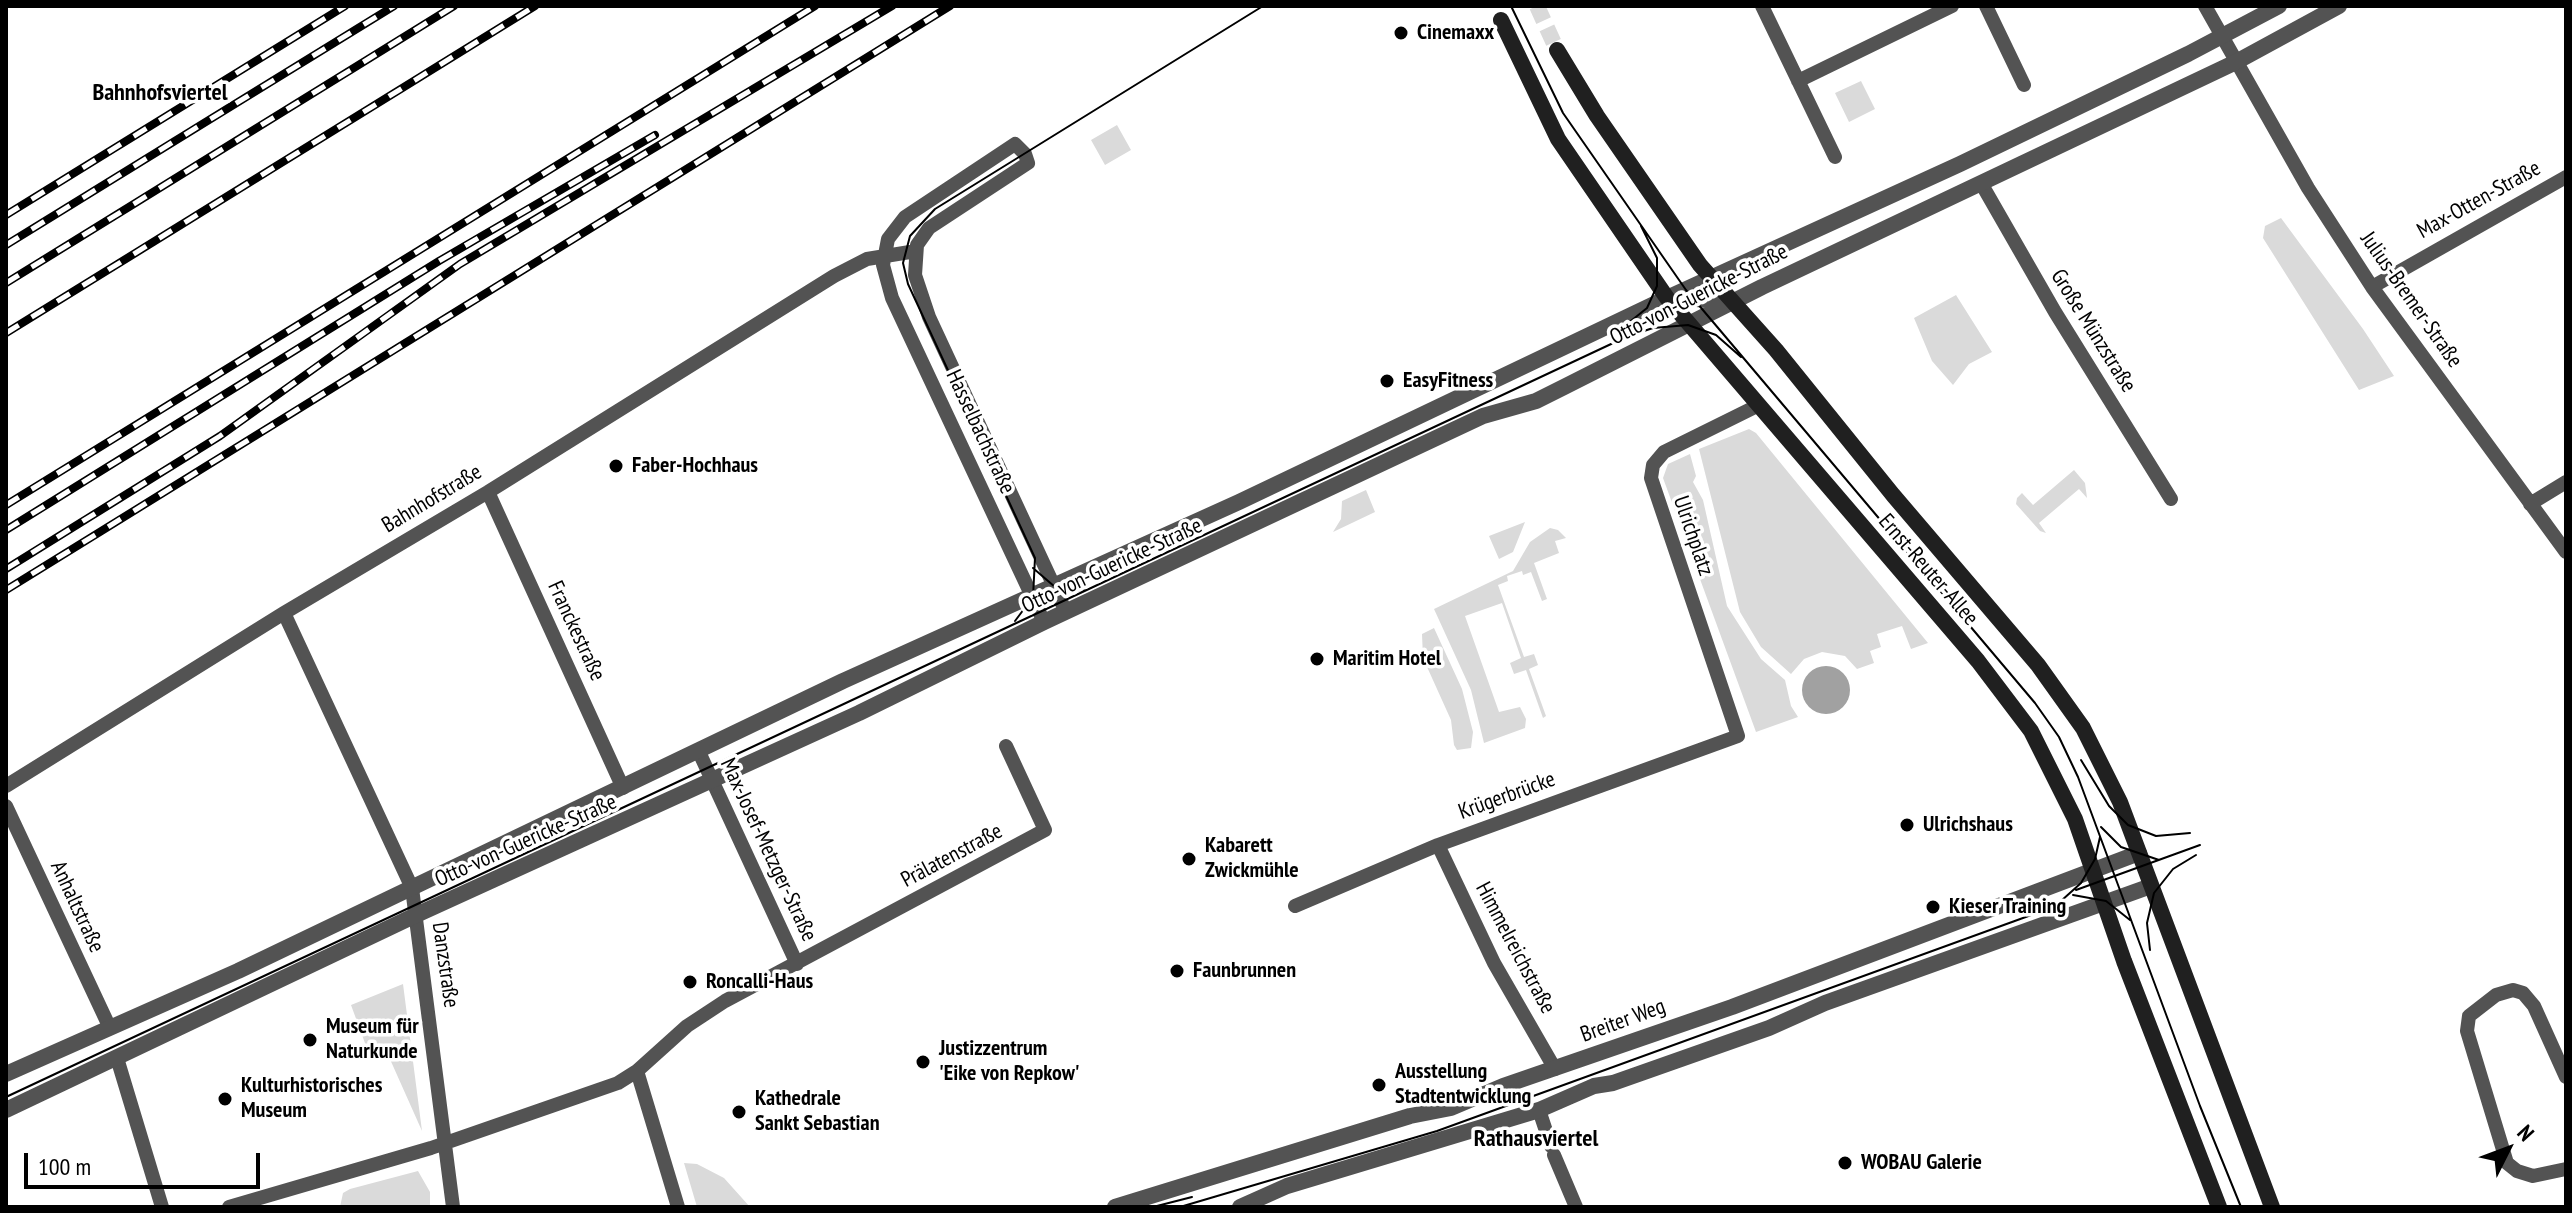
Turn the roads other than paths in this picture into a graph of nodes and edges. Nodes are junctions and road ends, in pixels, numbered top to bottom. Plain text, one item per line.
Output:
1 (1762, 6) edge
2 (1952, 6) edge
3 (1986, 6) edge
4 (2205, 6) edge
5 (2279, 6) edge
6 (2339, 6) edge
7 (1501, 20) dead end
8 (2222, 36) junction
9 (1557, 50) tunnel mouth
10 (2236, 62) junction
11 (1798, 81) junction
12 (2024, 85) dead end
13 (1835, 157) dead end
14 (2566, 177) edge
15 (1981, 183) junction
16 (916, 251) junction
17 (883, 258) junction
18 (1711, 279) junction
19 (2372, 287) junction
20 (1667, 298) junction
21 (1733, 303) junction
22 (1689, 326) junction
23 (1757, 406) junction
24 (2566, 482) edge
25 (488, 492) junction
26 (2171, 499) dead end
27 (2530, 504) junction
28 (2566, 552) edge
29 (1055, 587) junction
30 (1033, 596) junction
31 (1066, 612) junction
32 (284, 613) junction
33 (1044, 622) junction
34 (1738, 736) joint
35 (1006, 746) dead end
36 (699, 752) junction
37 (712, 780) junction
38 (6, 786) edge
39 (623, 788) junction
40 (6, 806) edge
41 (1438, 845) junction
42 (2139, 853) junction
43 (2093, 870) junction
44 (2151, 886) junction
45 (412, 888) junction
46 (2103, 902) junction
47 (1295, 906) dead end
48 (416, 915) junction
49 (797, 964) junction
50 (109, 1026) junction
51 (117, 1058) junction
52 (1555, 1069) junction
53 (637, 1071) junction
54 (6, 1074) edge
55 (2566, 1077) edge
56 (6, 1110) edge
57 (1539, 1110) junction
58 (447, 1142) junction
59 (2566, 1169) edge
60 (162, 1207) edge
61 (229, 1207) edge
62 (453, 1207) edge
63 (678, 1207) edge
64 (1115, 1207) edge
65 (1240, 1207) edge
66 (1576, 1207) edge
67 (2219, 1207) edge
68 (2272, 1207) edge

1 - 11 street
2 - 11 street
3 - 12 street
4 - 8 street
5 - 8 street, Otto-von-Guericke-Straße
6 - 10 street, Otto-von-Guericke-Straße
7 - 20 main road, Ernst-Reuter-Allee
8 - 10 street
8 - 18 street, Otto-von-Guericke-Straße
9 - 18 main road, Ernst-Reuter-Allee
10 - 15 street, Otto-von-Guericke-Straße
10 - 19 street, Julius-Bremer-Straße
11 - 13 street
14 - 19 street, Max-Otten-Straße
15 - 21 street, Otto-von-Guericke-Straße
15 - 26 street, Große Münzstraße
16 - 17 street, Bahnhofstraße
16 - 17 street
16 - 29 street, Hasselbachstraße
17 - 25 street, Bahnhofstraße
17 - 30 street, Hasselbachstraße
18 - 20 street, Otto-von-Guericke-Straße
18 - 21 main road, Ernst-Reuter-Allee
19 - 27 street, Julius-Bremer-Straße
20 - 21 street
20 - 22 main road, Ernst-Reuter-Allee
20 - 29 street, Otto-von-Guericke-Straße
21 - 22 street, Otto-von-Guericke-Straße
21 - 42 main road, Ernst-Reuter-Allee
22 - 23 main road, Ernst-Reuter-Allee
22 - 31 street, Otto-von-Guericke-Straße
23 - 34 street, Ulrichplatz
23 - 43 main road, Ernst-Reuter-Allee
24 - 27 street
25 - 32 street, Bahnhofstraße
25 - 39 street, Franckestraße
27 - 28 street, Julius-Bremer-Straße
29 - 30 street, Otto-von-Guericke-Straße
29 - 31 street, Hasselbachstraße
30 - 33 street, Hasselbachstraße
30 - 36 street, Otto-von-Guericke-Straße
31 - 33 street, Otto-von-Guericke-Straße
32 - 38 street, Bahnhofstraße
32 - 45 street, Danzstraße
33 - 37 street, Otto-von-Guericke-Straße
34 - 41 street, Krügerbrücke
35 - 49 street, Prälatenstraße
36 - 37 street, Max-Josef-Metzger-Straße
36 - 39 street, Otto-von-Guericke-Straße
37 - 48 street, Otto-von-Guericke-Straße
37 - 49 street, Max-Josef-Metzger-Straße
39 - 45 street, Otto-von-Guericke-Straße
40 - 50 street, Anhaltstraße
41 - 47 street, Krügerbrücke
41 - 52 street, Himmelreichstraße
42 - 43 street, Breiter Weg
42 - 44 main road, Ernst-Reuter-Allee
43 - 46 main road, Ernst-Reuter-Allee
43 - 52 street, Breiter Weg
44 - 46 street
44 - 68 main road, Ernst-Reuter-Allee
45 - 48 street, Danzstraße
45 - 50 street, Otto-von-Guericke-Straße
46 - 57 street
46 - 67 main road, Ernst-Reuter-Allee
48 - 51 street, Otto-von-Guericke-Straße
48 - 58 street, Danzstraße
49 - 53 street, Max-Josef-Metzger-Straße
50 - 54 street, Otto-von-Guericke-Straße
51 - 56 street, Otto-von-Guericke-Straße
51 - 60 street
52 - 64 street, Breiter Weg
53 - 58 street, Max-Josef-Metzger-Straße
53 - 63 street
55 - 59 street
57 - 65 street
57 - 66 street
58 - 61 street, Max-Josef-Metzger-Straße
58 - 62 street, Danzstraße

